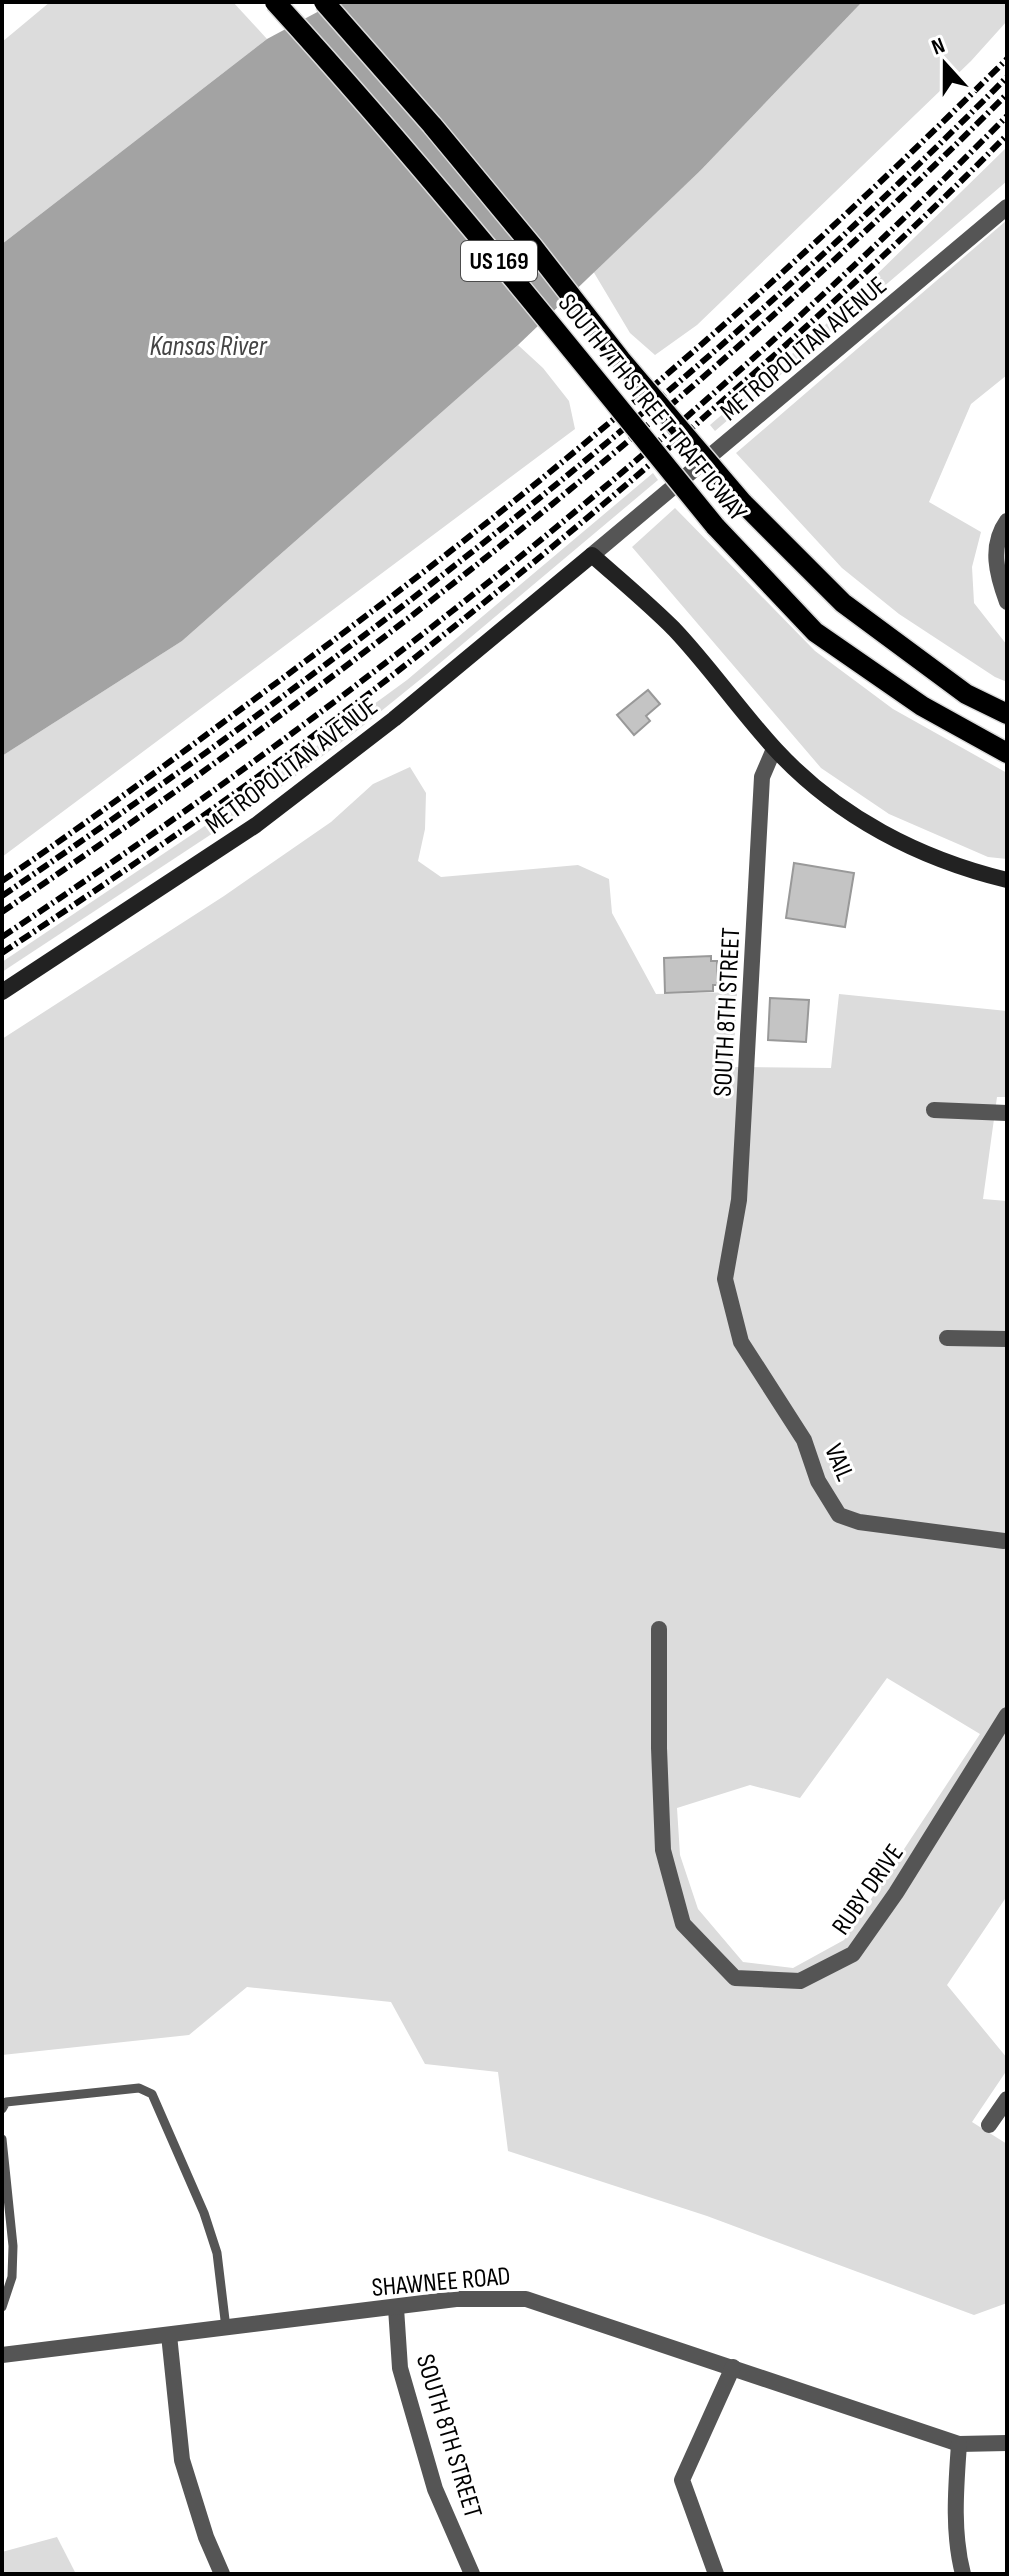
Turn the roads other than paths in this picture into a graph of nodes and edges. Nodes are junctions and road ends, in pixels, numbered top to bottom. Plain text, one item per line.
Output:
1 (275, 2) edge
2 (324, 2) edge
3 (1007, 207) edge
4 (1007, 521) edge
5 (592, 555) junction
6 (1007, 602) edge
7 (1007, 714) edge
8 (774, 749) junction
9 (1007, 753) edge
10 (1007, 880) edge
11 (2, 992) edge
12 (934, 1110) dead end
13 (1007, 1113) edge
14 (725, 1279) joint
15 (947, 1338) dead end
16 (1007, 1339) edge
17 (1004, 1541) dead end
18 (659, 1629) dead end
19 (1007, 1715) edge
20 (1007, 2099) edge
21 (2, 2109) edge
22 (989, 2125) dead end
23 (2, 2139) edge
24 (2, 2307) edge
25 (396, 2308) junction
26 (226, 2328) junction
27 (169, 2335) junction
28 (2, 2355) edge
29 (733, 2367) junction
30 (1007, 2443) edge
31 (959, 2444) junction
32 (222, 2574) edge
33 (472, 2574) edge
34 (716, 2574) edge
35 (963, 2574) edge

1 - 9 main road, SOUTH 7TH STREET TRAFFICWAY / US 169, bridge
2 - 7 main road, SOUTH 7TH STREET TRAFFICWAY / US 169, bridge
3 - 5 street, METROPOLITAN AVENUE
4 - 6 street
5 - 8 main road
5 - 11 main road, METROPOLITAN AVENUE
8 - 10 main road
8 - 14 street, SOUTH 8TH STREET
12 - 13 street
14 - 17 street, VAIL
15 - 16 street
18 - 19 street, RUBY DRIVE
20 - 22 street
21 - 26 lane
23 - 24 lane
25 - 26 street, SHAWNEE ROAD
25 - 29 street, SHAWNEE ROAD
25 - 33 street, SOUTH 8TH STREET
26 - 27 street, SHAWNEE ROAD
27 - 28 street, SHAWNEE ROAD
27 - 32 street
29 - 31 street, SHAWNEE ROAD
29 - 34 street
30 - 31 street, SHAWNEE ROAD
31 - 35 street

